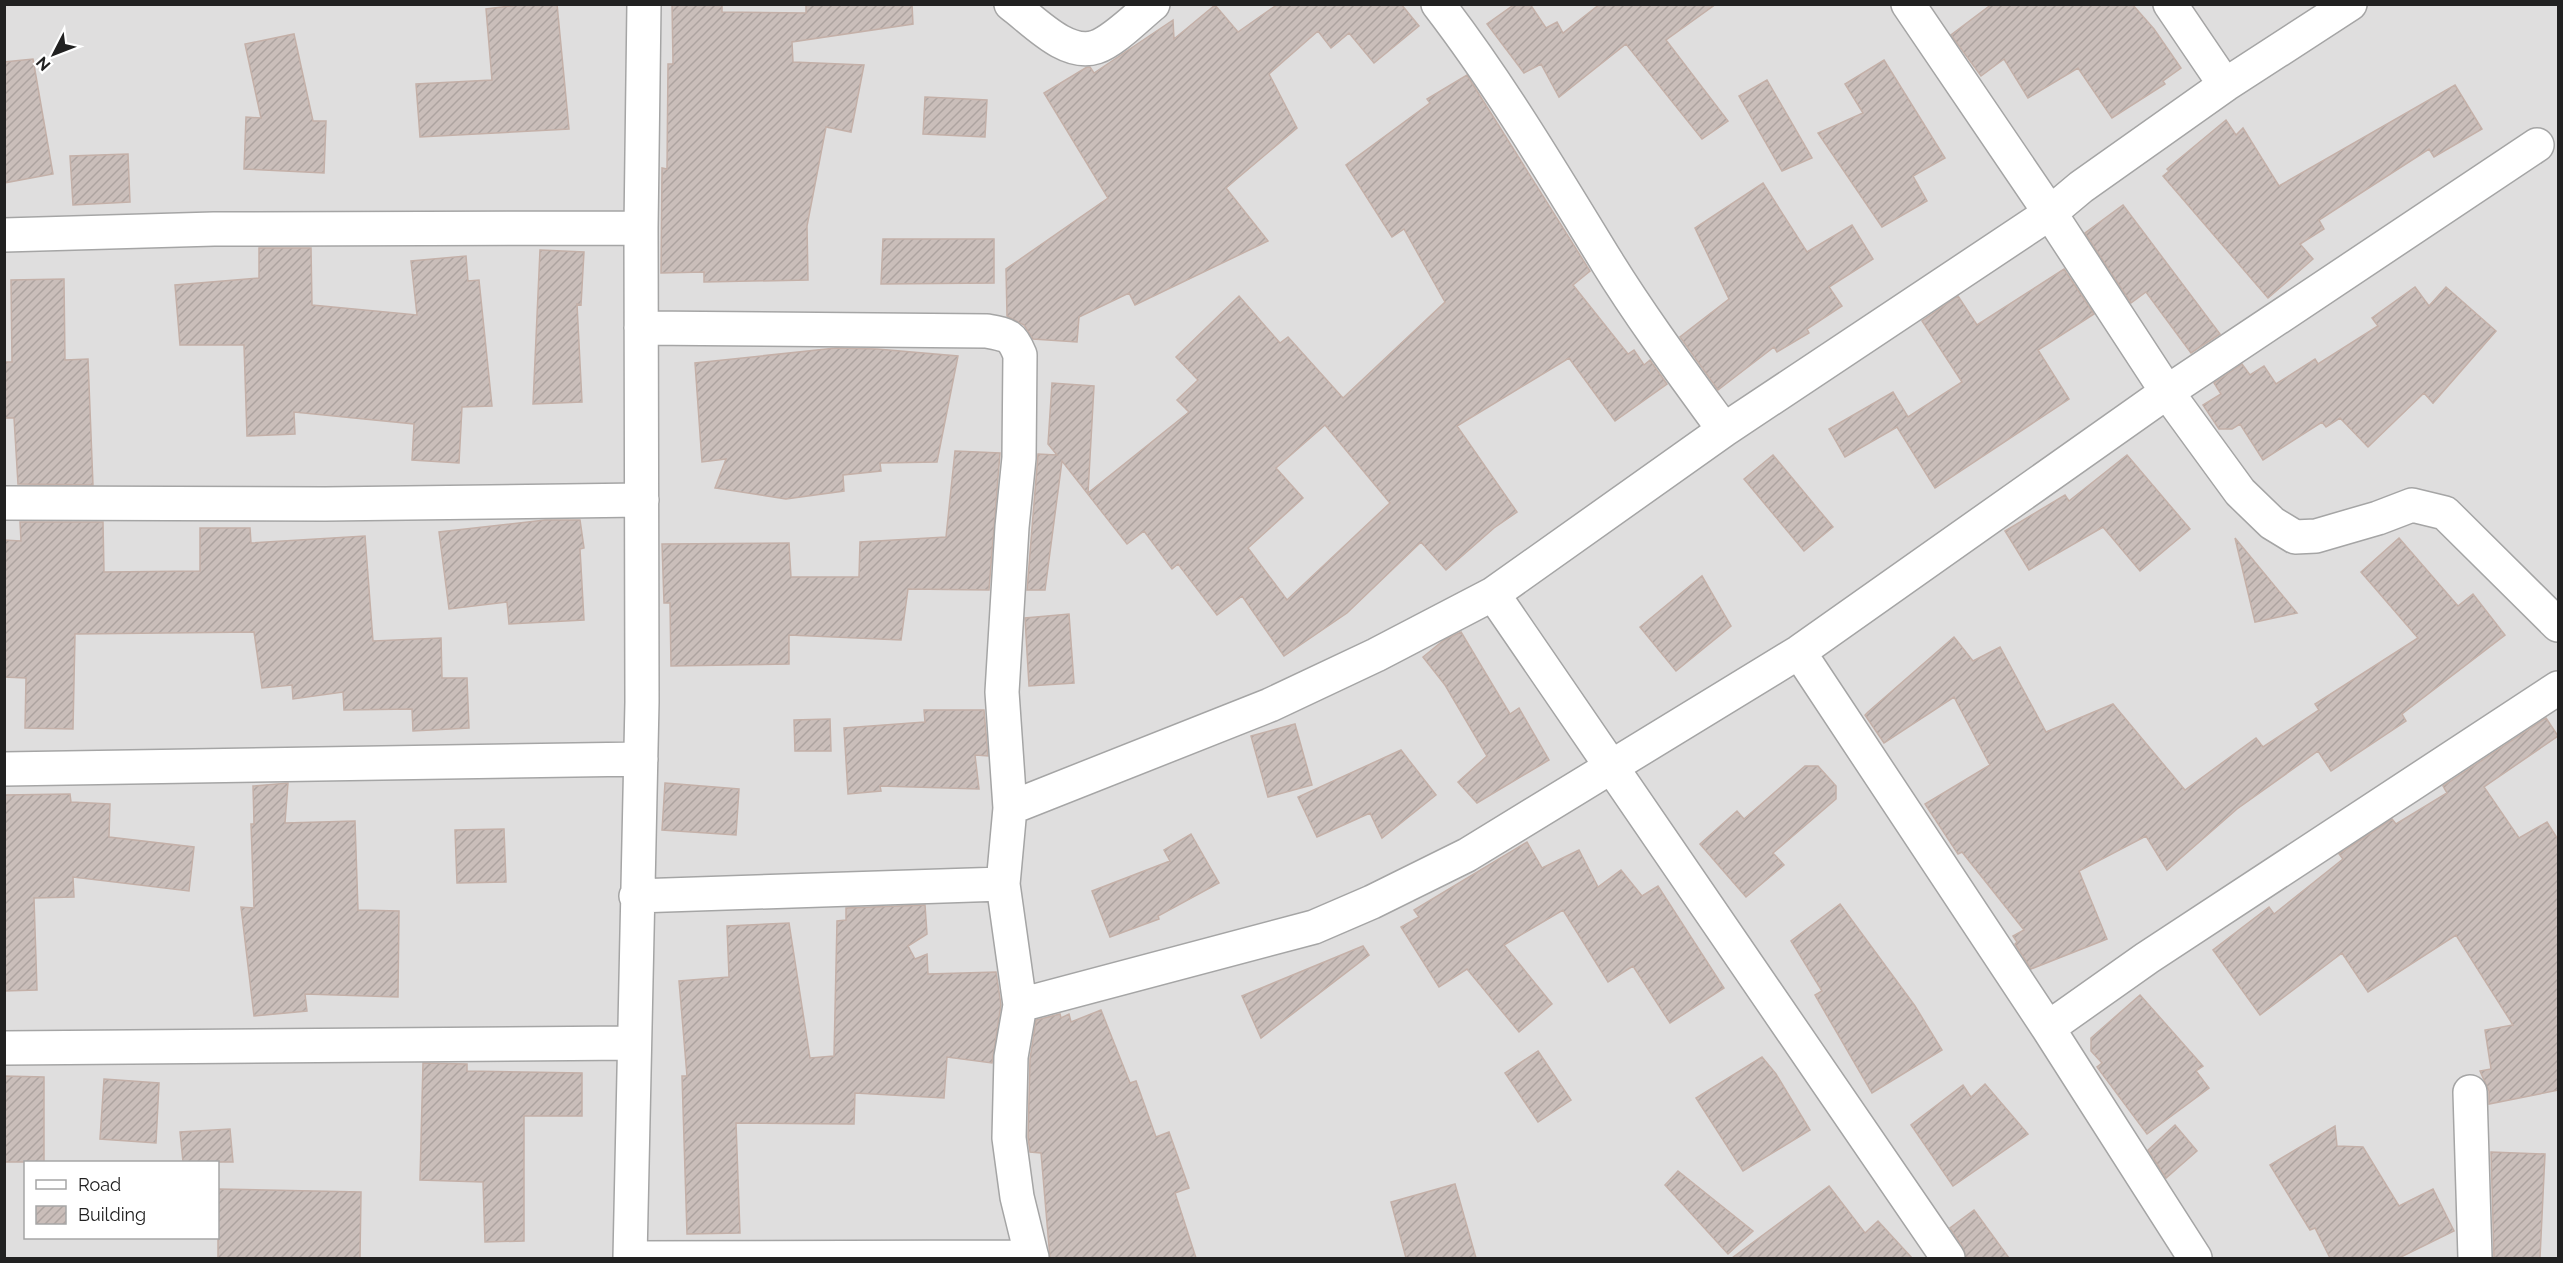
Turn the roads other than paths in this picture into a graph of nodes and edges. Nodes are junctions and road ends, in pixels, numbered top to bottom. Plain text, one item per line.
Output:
1 (644, 4) edge
2 (1011, 4) edge
3 (1153, 4) edge
4 (1438, 4) edge
5 (1908, 4) edge
6 (2170, 4) edge
7 (2350, 4) edge
8 (2225, 85) junction
9 (2536, 146) dead end
10 (2050, 213) junction
11 (641, 228) junction
12 (4, 235) edge
13 (641, 328) junction
14 (2167, 392) junction
15 (1724, 430) junction
16 (642, 500) junction
17 (4, 503) edge
18 (1493, 594) junction
19 (2559, 624) edge
20 (1799, 652) junction
21 (2559, 688) edge
22 (641, 759) junction
23 (1611, 768) junction
24 (4, 769) edge
25 (1010, 808) junction
26 (1003, 884) junction
27 (636, 896) junction
28 (1020, 1005) junction
29 (2048, 1028) junction
30 (633, 1042) junction
31 (4, 1048) edge
32 (2470, 1092) dead end
33 (630, 1258) edge
34 (1032, 1258) edge
35 (1948, 1258) edge
36 (2195, 1258) edge
37 (2475, 1258) edge

1 - 11 street
2 - 3 street
4 - 15 street
5 - 10 street
6 - 8 street
7 - 8 street
8 - 10 street
9 - 14 street
10 - 14 street
10 - 15 street
11 - 12 street
11 - 13 street
13 - 16 street
13 - 25 street
14 - 19 street
14 - 20 street
15 - 18 street
16 - 17 street
16 - 22 street
18 - 23 street
18 - 25 street
20 - 23 street
20 - 29 street
21 - 29 street
22 - 24 street
22 - 27 street
23 - 28 street
23 - 35 street
25 - 26 street
26 - 27 street
26 - 28 street
27 - 30 street
28 - 34 street
29 - 36 street
30 - 31 street
30 - 33 street
32 - 37 street
33 - 34 street

